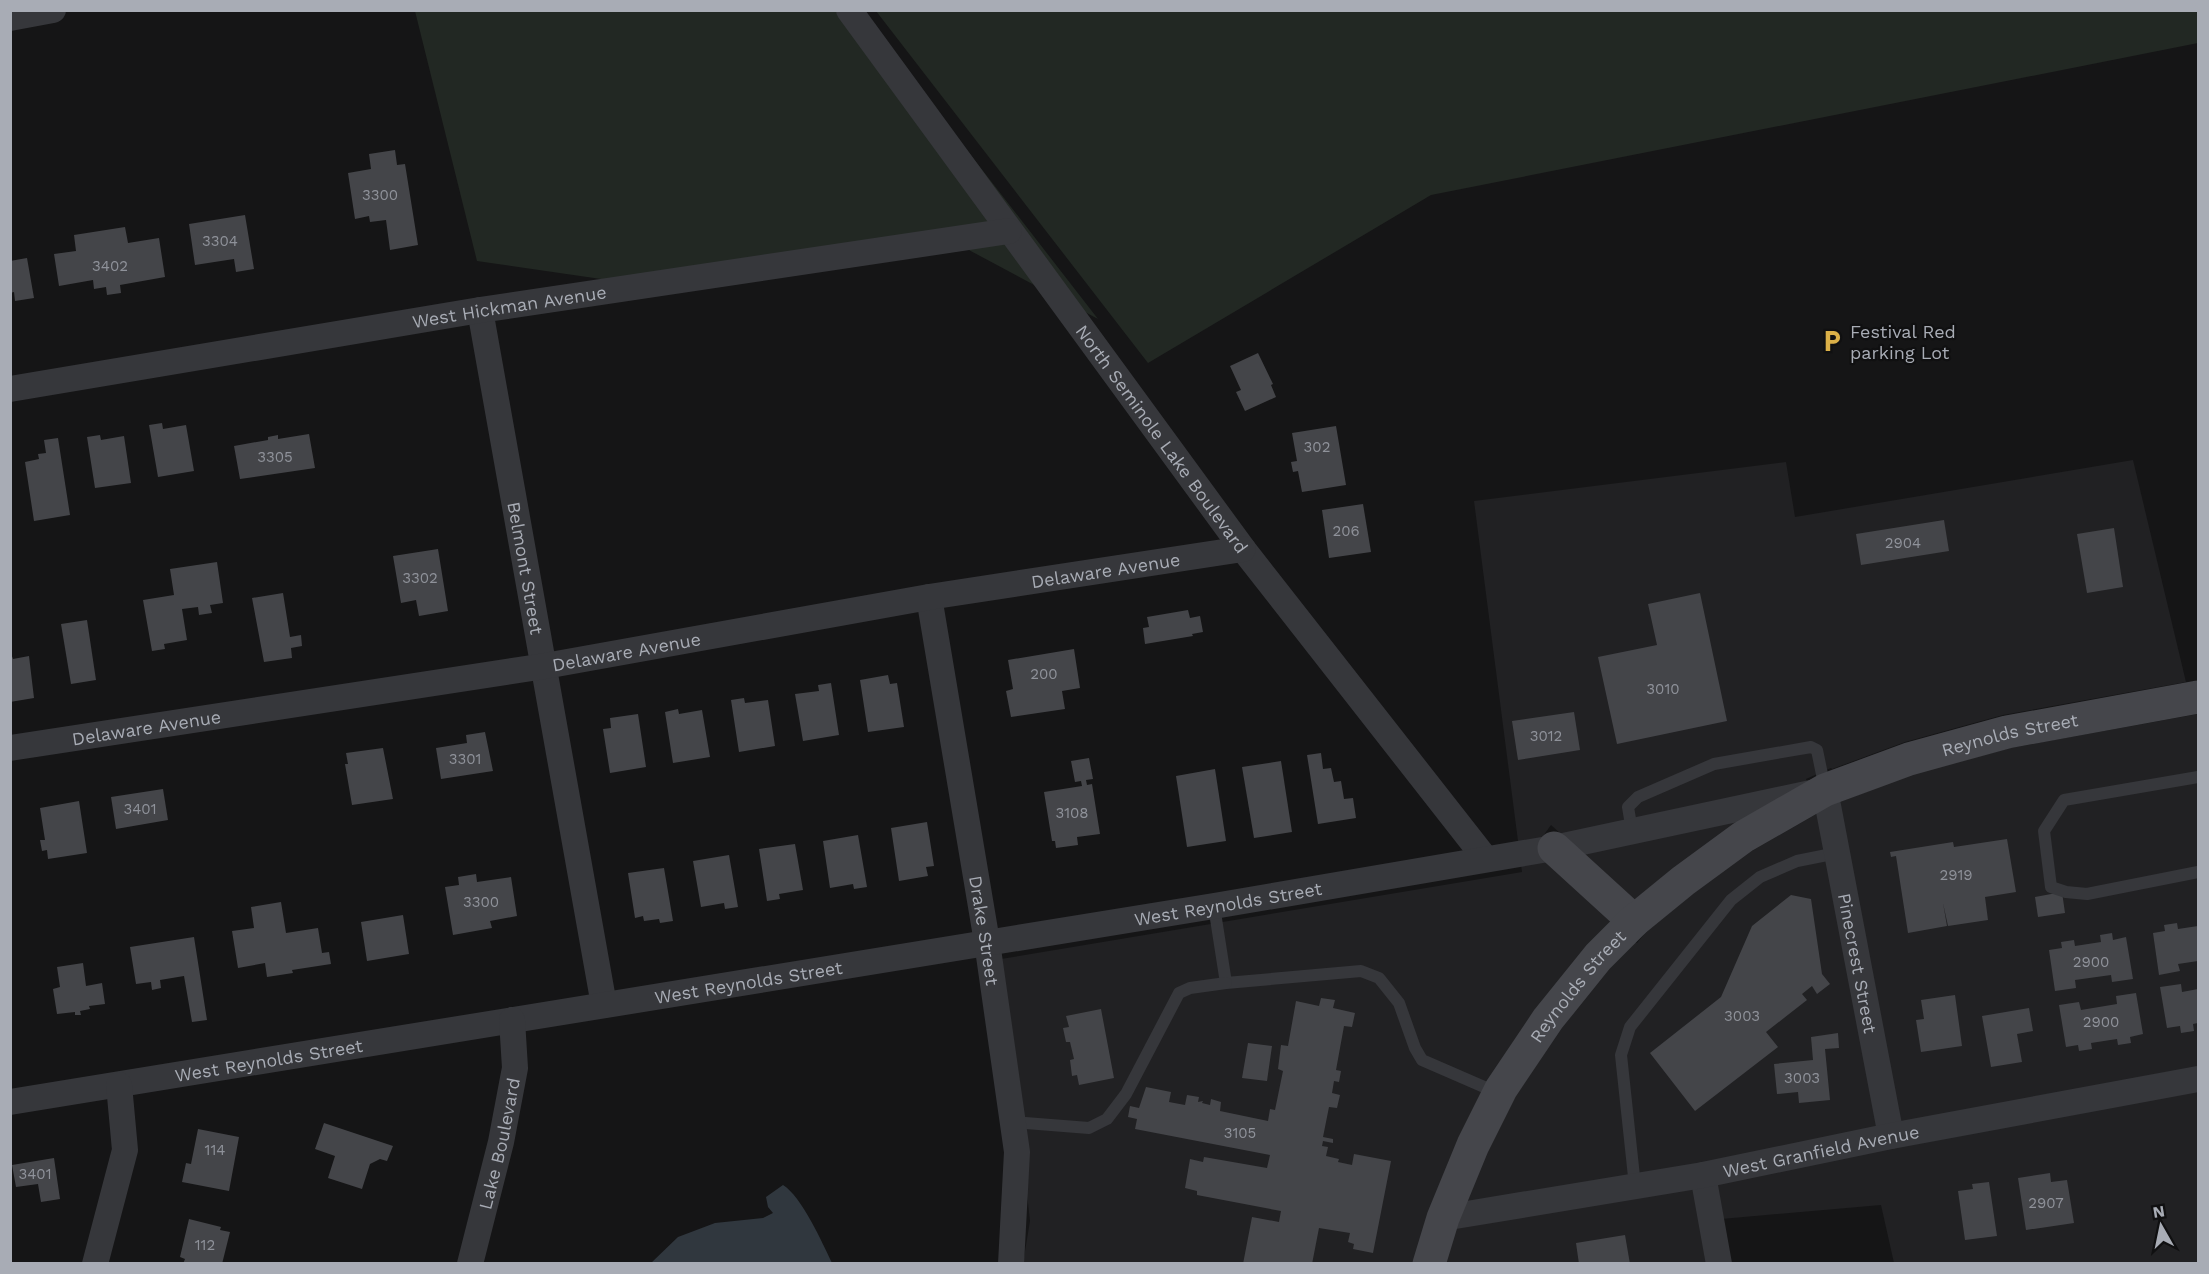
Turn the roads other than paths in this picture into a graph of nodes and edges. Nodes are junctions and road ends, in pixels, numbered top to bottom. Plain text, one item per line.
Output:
1 (53, 10) edge
2 (849, 10) edge
3 (10, 18) edge
4 (1009, 231) junction
5 (480, 310) junction
6 (10, 389) edge
7 (1243, 549) junction
8 (929, 597) junction
9 (545, 666) junction
10 (2199, 697) edge
11 (10, 748) edge
12 (2199, 777) edge
13 (1825, 790) junction
14 (1632, 831) junction
15 (1554, 848) junction
16 (1837, 853) junction
17 (1485, 858) junction
18 (2199, 872) edge
19 (1214, 906) junction
20 (1634, 921) junction
21 (987, 942) junction
22 (1226, 983) junction
23 (604, 1005) junction
24 (512, 1020) junction
25 (2199, 1079) edge
26 (119, 1085) junction
27 (1499, 1093) junction
28 (10, 1102) edge
29 (1013, 1122) junction
30 (1891, 1136) junction
31 (1704, 1175) junction
32 (1635, 1186) junction
33 (1443, 1218) junction
34 (95, 1263) edge
35 (470, 1263) edge
36 (1011, 1263) edge
37 (1429, 1263) edge
38 (1719, 1263) edge

1 - 3 street
2 - 4 street, North Seminole Lake Boulevard
4 - 5 street, West Hickman Avenue
4 - 7 street, North Seminole Lake Boulevard
5 - 6 street, West Hickman Avenue
5 - 9 street, Belmont Street
7 - 8 street, Delaware Avenue
7 - 17 street, North Seminole Lake Boulevard
8 - 9 street, Delaware Avenue
8 - 21 street, Drake Street
9 - 11 street, Delaware Avenue
9 - 23 street, Belmont Street
10 - 13 main road, Reynolds Street
12 - 18 lane
13 - 14 street, Reynolds Street
13 - 14 lane
13 - 16 street, Pinecrest Street
13 - 20 main road, Reynolds Street
14 - 15 street, Reynolds Street
15 - 17 street, Reynolds Street
15 - 20 main road
16 - 30 street, Pinecrest Street
16 - 32 lane
17 - 19 street, West Reynolds Street
19 - 21 street, West Reynolds Street
19 - 22 lane
20 - 27 main road, Reynolds Street
21 - 23 street, West Reynolds Street
21 - 29 street, Drake Street
22 - 27 lane
22 - 29 lane
23 - 24 street, West Reynolds Street
24 - 26 street, West Reynolds Street
24 - 35 street, Lake Boulevard
25 - 30 street, West Granfield Avenue
26 - 28 street, West Reynolds Street
26 - 34 street
27 - 33 main road, Reynolds Street
29 - 36 street, Drake Street
30 - 31 street, West Granfield Avenue
31 - 32 street, West Granfield Avenue
31 - 38 street
32 - 33 street, West Granfield Avenue
33 - 37 main road, Reynolds Street

